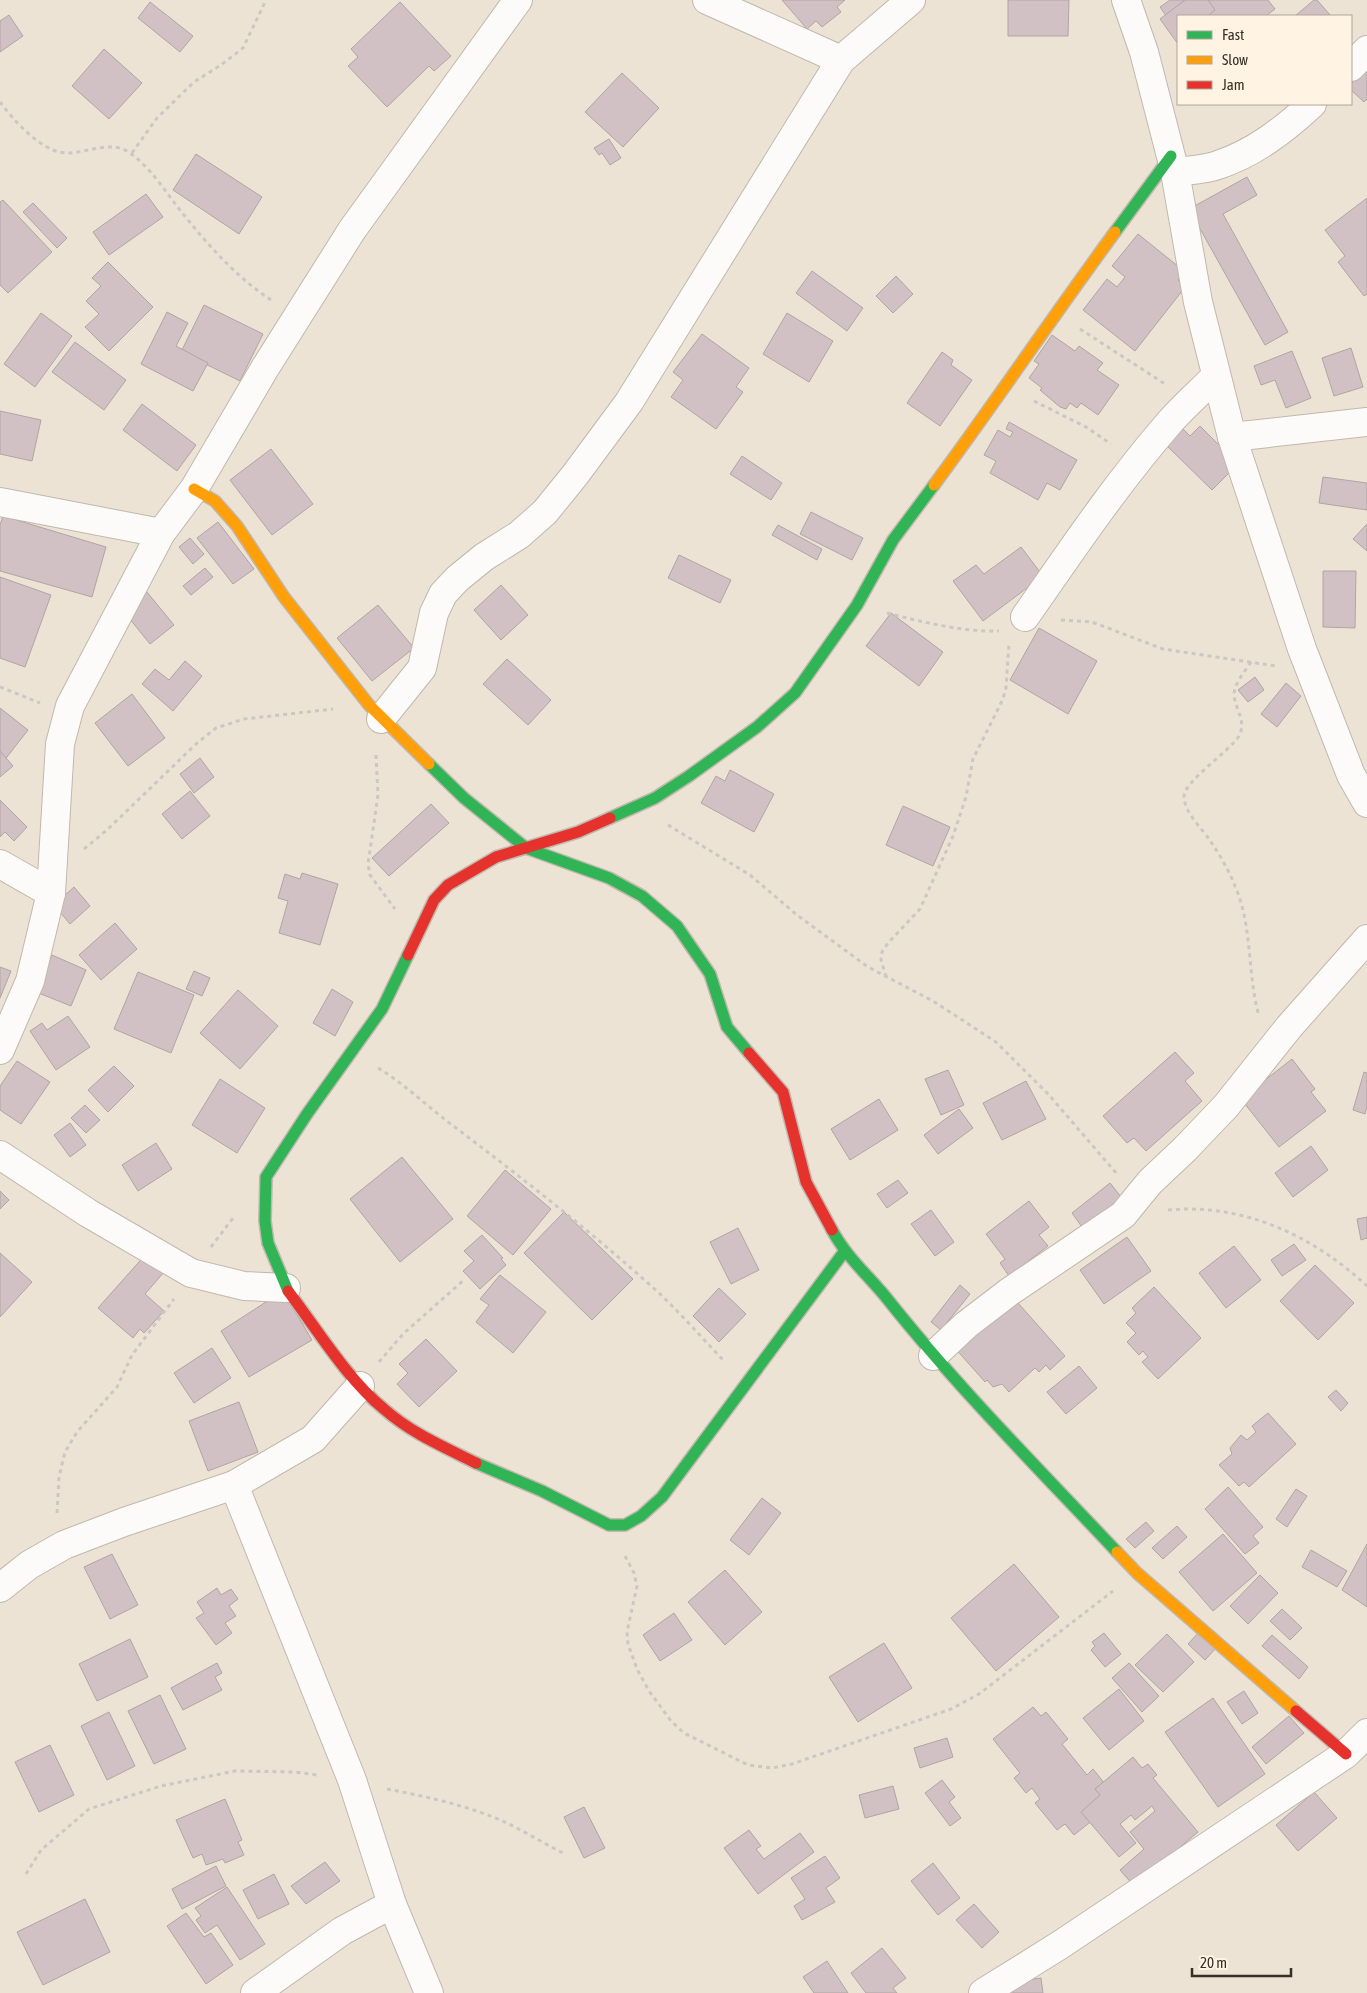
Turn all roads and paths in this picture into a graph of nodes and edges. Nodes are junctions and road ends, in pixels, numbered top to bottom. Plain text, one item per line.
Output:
1 (266, 0) edge
2 (518, 0) edge
3 (707, 0) edge
4 (911, 0) edge
5 (1126, 0) edge
6 (1367, 50) edge
7 (841, 60) junction
8 (1352, 66) edge
9 (0, 102) edge
10 (1311, 105) edge
11 (132, 153) junction
12 (1173, 164) junction
13 (297, 317) junction
14 (1051, 319) junction
15 (1216, 377) junction
16 (1006, 388) junction
17 (1193, 399) junction
18 (1367, 422) edge
19 (1232, 437) junction
20 (1136, 462) junction
21 (194, 489) junction
22 (0, 502) edge
23 (160, 533) junction
24 (857, 605) junction
25 (1026, 617) junction
26 (1251, 662) junction
27 (1311, 672) junction
28 (0, 687) edge
29 (70, 706) junction
30 (375, 712) junction
31 (1367, 803) edge
32 (634, 808) junction
33 (526, 848) junction
34 (0, 864) edge
35 (52, 881) junction
36 (417, 937) junction
37 (1367, 939) edge
38 (886, 976) junction
39 (0, 1050) edge
40 (352, 1051) junction
41 (1269, 1053) junction
42 (0, 1155) edge
43 (1130, 1205) junction
44 (237, 1214) dead end
45 (844, 1252) junction
46 (191, 1273) junction
47 (464, 1280) dead end
48 (1367, 1286) edge
49 (286, 1288) junction
50 (933, 1356) junction
51 (747, 1384) junction
52 (360, 1386) junction
53 (234, 1485) junction
54 (57, 1518) dead end
55 (624, 1525) junction
56 (1137, 1573) junction
57 (0, 1588) edge
58 (1367, 1733) edge
59 (1346, 1754) junction
60 (352, 1780) junction
61 (563, 1854) dead end
62 (26, 1874) dead end
63 (392, 1904) junction
64 (256, 1993) edge
65 (428, 1993) edge
66 (983, 1993) edge

1 - 11 path
2 - 13 street
3 - 7 street
4 - 7 street
5 - 12 street
6 - 8 street
7 - 30 street
9 - 11 path
10 - 12 street
11 - 13 path
12 - 14 street
12 - 15 street
13 - 21 street
14 - 16 street
14 - 17 path
15 - 17 street
15 - 19 street
16 - 20 path
16 - 24 street
17 - 20 street
18 - 19 street
19 - 27 street
20 - 25 street
21 - 23 street
21 - 30 street
22 - 23 street
23 - 29 street
24 - 25 path
24 - 32 street
25 - 26 path
25 - 38 path
26 - 27 path
26 - 41 path
27 - 31 street
28 - 29 path
29 - 35 street
30 - 33 street
30 - 35 path
30 - 36 path
32 - 33 street
32 - 38 path
33 - 36 street
33 - 45 street
34 - 35 street
35 - 39 street
36 - 40 street
37 - 41 street
38 - 43 path
40 - 49 street
40 - 51 path
41 - 43 street
42 - 46 street
43 - 48 path
43 - 50 street
44 - 46 path
45 - 50 street
45 - 51 street
46 - 49 street
46 - 54 path
47 - 52 path
49 - 52 street
50 - 56 street
51 - 55 street
52 - 53 street
52 - 55 street
53 - 57 street
53 - 60 street
55 - 56 path
56 - 59 street
58 - 59 street
59 - 66 street
60 - 61 path
60 - 62 path
60 - 63 street
63 - 64 street
63 - 65 street

